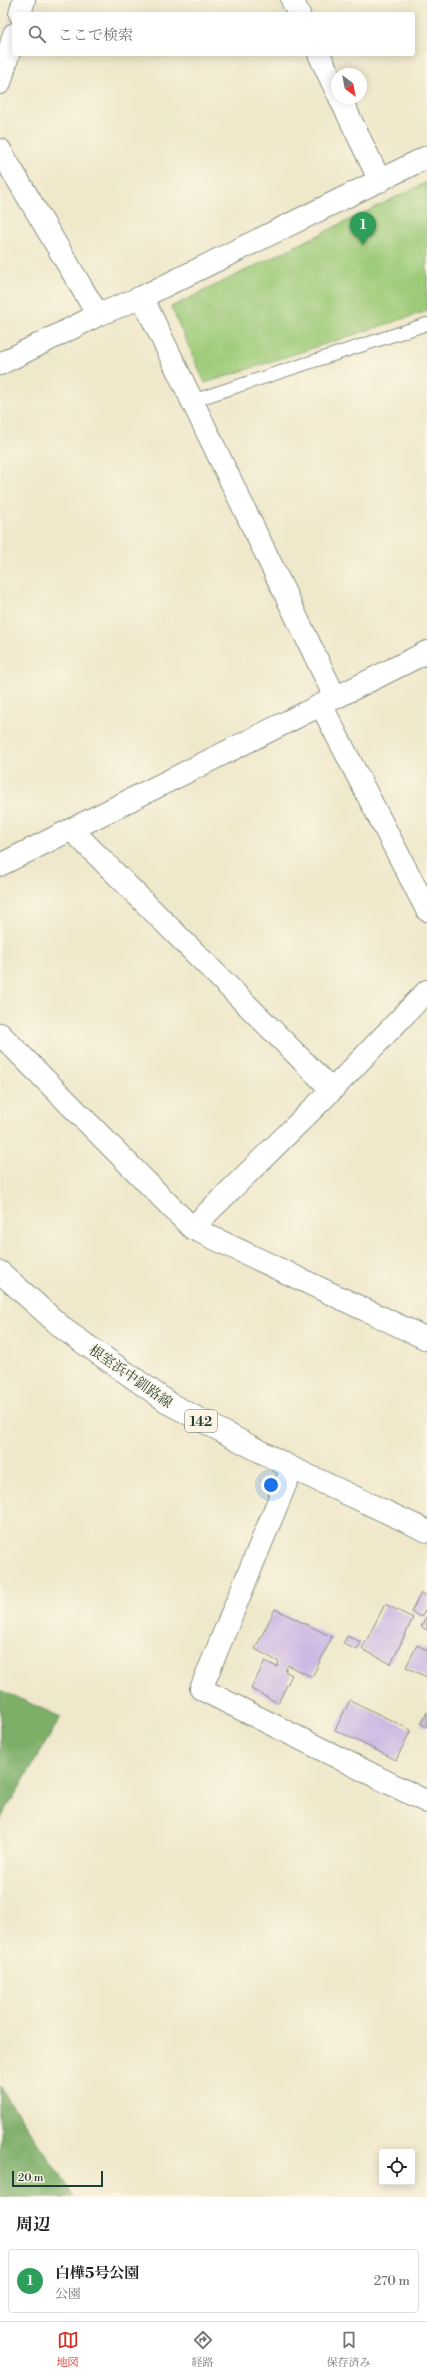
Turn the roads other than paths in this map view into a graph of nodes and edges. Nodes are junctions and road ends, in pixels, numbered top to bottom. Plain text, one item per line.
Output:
1 (24, 0) edge
2 (292, 0) edge
3 (21, 12) edge
4 (298, 12) edge
5 (12, 41) edge
6 (320, 56) edge
7 (331, 79) edge
8 (0, 83) edge
9 (343, 104) edge
10 (0, 150) edge
11 (427, 157) edge
12 (380, 181) junction
13 (142, 297) junction
14 (98, 315) junction
15 (427, 324) edge
16 (0, 364) edge
17 (192, 401) junction
18 (427, 652) edge
19 (328, 701) junction
20 (72, 830) junction
21 (0, 865) edge
22 (427, 910) edge
23 (427, 991) edge
24 (0, 1034) edge
25 (332, 1090) junction
26 (192, 1228) junction
27 (0, 1272) edge
28 (426, 1336) edge
29 (292, 1468) junction
30 (427, 1531) edge
31 (427, 1802) edge

1 - 3 street
2 - 4 street
5 - 8 street
6 - 7 street
9 - 12 street
10 - 14 street
11 - 12 street
12 - 13 street
13 - 14 street
13 - 17 street
14 - 16 street
15 - 17 lane
17 - 19 street
18 - 19 street
19 - 20 street
19 - 22 street
20 - 21 street
20 - 25 street
23 - 25 street
24 - 26 street
25 - 26 street
26 - 28 street
27 - 29 street, 根室浜中釧路線 / 142
29 - 30 street, 根室浜中釧路線 / 142
29 - 31 street

